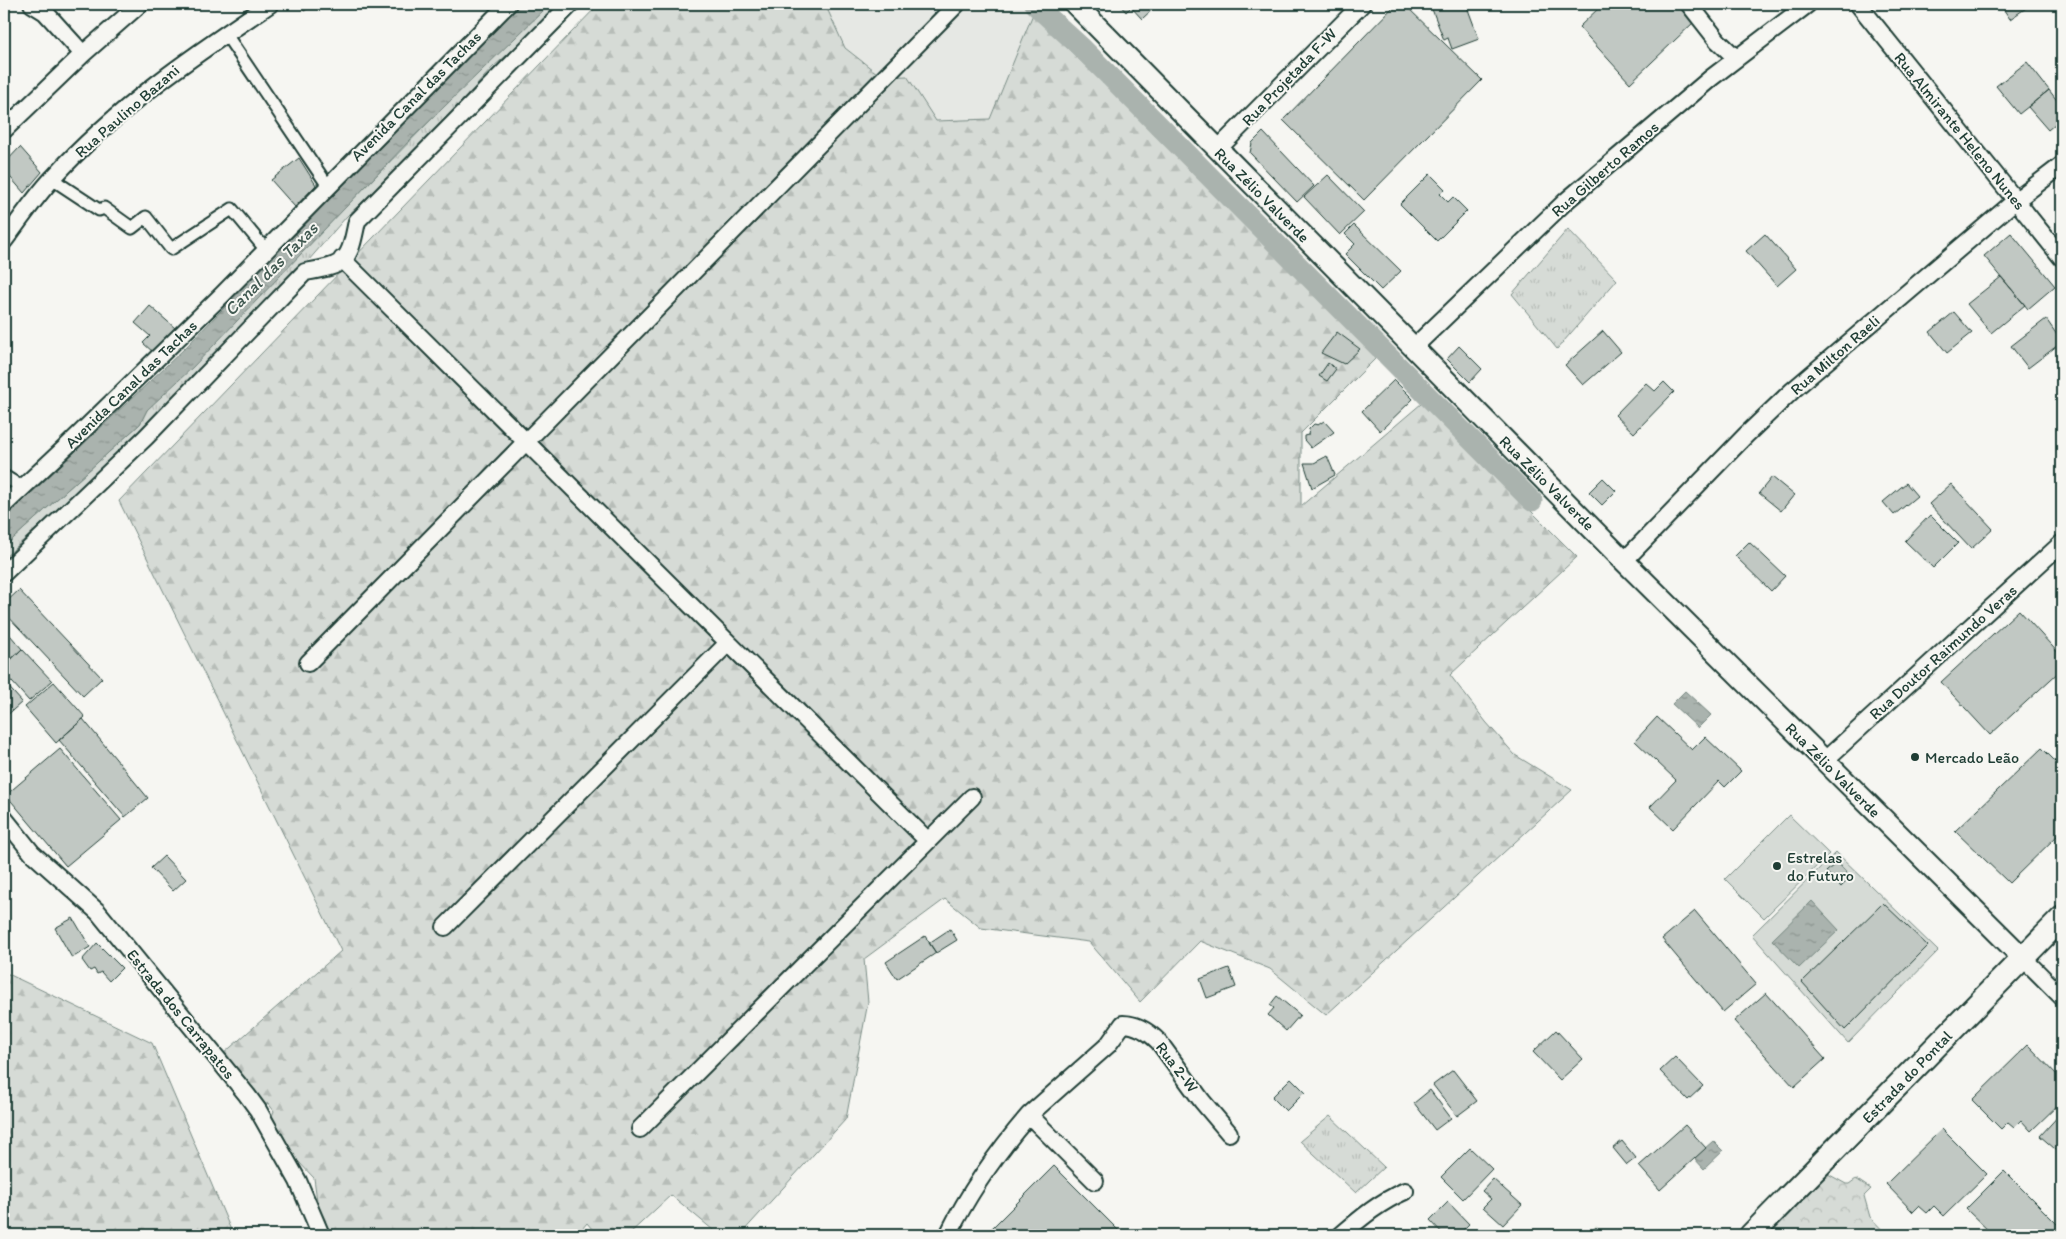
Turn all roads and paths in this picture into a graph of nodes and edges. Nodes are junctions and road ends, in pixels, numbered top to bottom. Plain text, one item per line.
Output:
1 (32, 4) edge
2 (140, 4) edge
3 (270, 4) edge
4 (508, 4) edge
5 (571, 4) edge
6 (957, 4) edge
7 (1075, 4) edge
8 (1362, 4) edge
9 (1689, 4) edge
10 (1808, 4) edge
11 (1858, 4) edge
12 (225, 32) junction
13 (83, 54) junction
14 (1736, 58) junction
15 (4, 130) edge
16 (1218, 150) junction
17 (2062, 165) edge
18 (52, 178) junction
19 (328, 186) junction
20 (2015, 201) junction
21 (4, 241) edge
22 (266, 250) junction
23 (2062, 258) edge
24 (342, 259) junction
25 (1413, 348) junction
26 (526, 442) junction
27 (4, 476) edge
28 (22, 487) junction
29 (4, 505) edge
30 (2062, 543) edge
31 (1624, 561) junction
32 (4, 573) edge
33 (728, 643) junction
34 (308, 663) dead end
35 (1824, 761) junction
36 (972, 796) dead end
37 (4, 818) edge
38 (928, 841) junction
39 (2062, 918) edge
40 (444, 927) dead end
41 (2023, 958) junction
42 (2062, 997) edge
43 (1029, 1115) junction
44 (640, 1129) dead end
45 (1229, 1133) dead end
46 (1095, 1181) dead end
47 (1406, 1191) dead end
48 (321, 1235) edge
49 (948, 1235) edge
50 (1341, 1235) edge
51 (1751, 1235) edge

1 - 13 street
2 - 13 street
3 - 12 street, Rua Paulino Bazani
4 - 19 street, Avenida Canal das Tachas
5 - 24 street
6 - 26 street
7 - 16 street, Rua Zélio Valverde
8 - 16 street, Rua Projetada F-W
9 - 14 street
10 - 14 street, Rua Gilberto Ramos
11 - 20 street, Rua Almirante Heleno Nunes
12 - 18 street, Rua Paulino Bazani
12 - 19 street
13 - 15 street
14 - 25 street, Rua Gilberto Ramos
16 - 25 street, Rua Zélio Valverde
17 - 20 street, Rua Milton Raeli
18 - 21 street, Rua Paulino Bazani
18 - 22 street
19 - 22 street, Avenida Canal das Tachas
20 - 23 street, Rua Almirante Heleno Nunes
20 - 31 street, Rua Milton Raeli
22 - 28 street, Avenida Canal das Tachas
24 - 26 street
24 - 32 street
25 - 31 street, Rua Zélio Valverde
26 - 33 street
26 - 34 street
27 - 28 street
28 - 29 street, Avenida Canal das Tachas
30 - 35 street, Rua Doutor Raimundo Veras
31 - 35 street, Rua Zélio Valverde
33 - 38 street
33 - 40 street
35 - 41 street, Rua Zélio Valverde
36 - 38 street
37 - 48 street, Estrada dos Carrapatos
38 - 44 street
39 - 41 main road, Estrada do Pontal
41 - 42 street
41 - 51 main road, Estrada do Pontal
43 - 45 street, Rua 2-W
43 - 46 street
43 - 49 street, Rua 2-W
47 - 50 street

